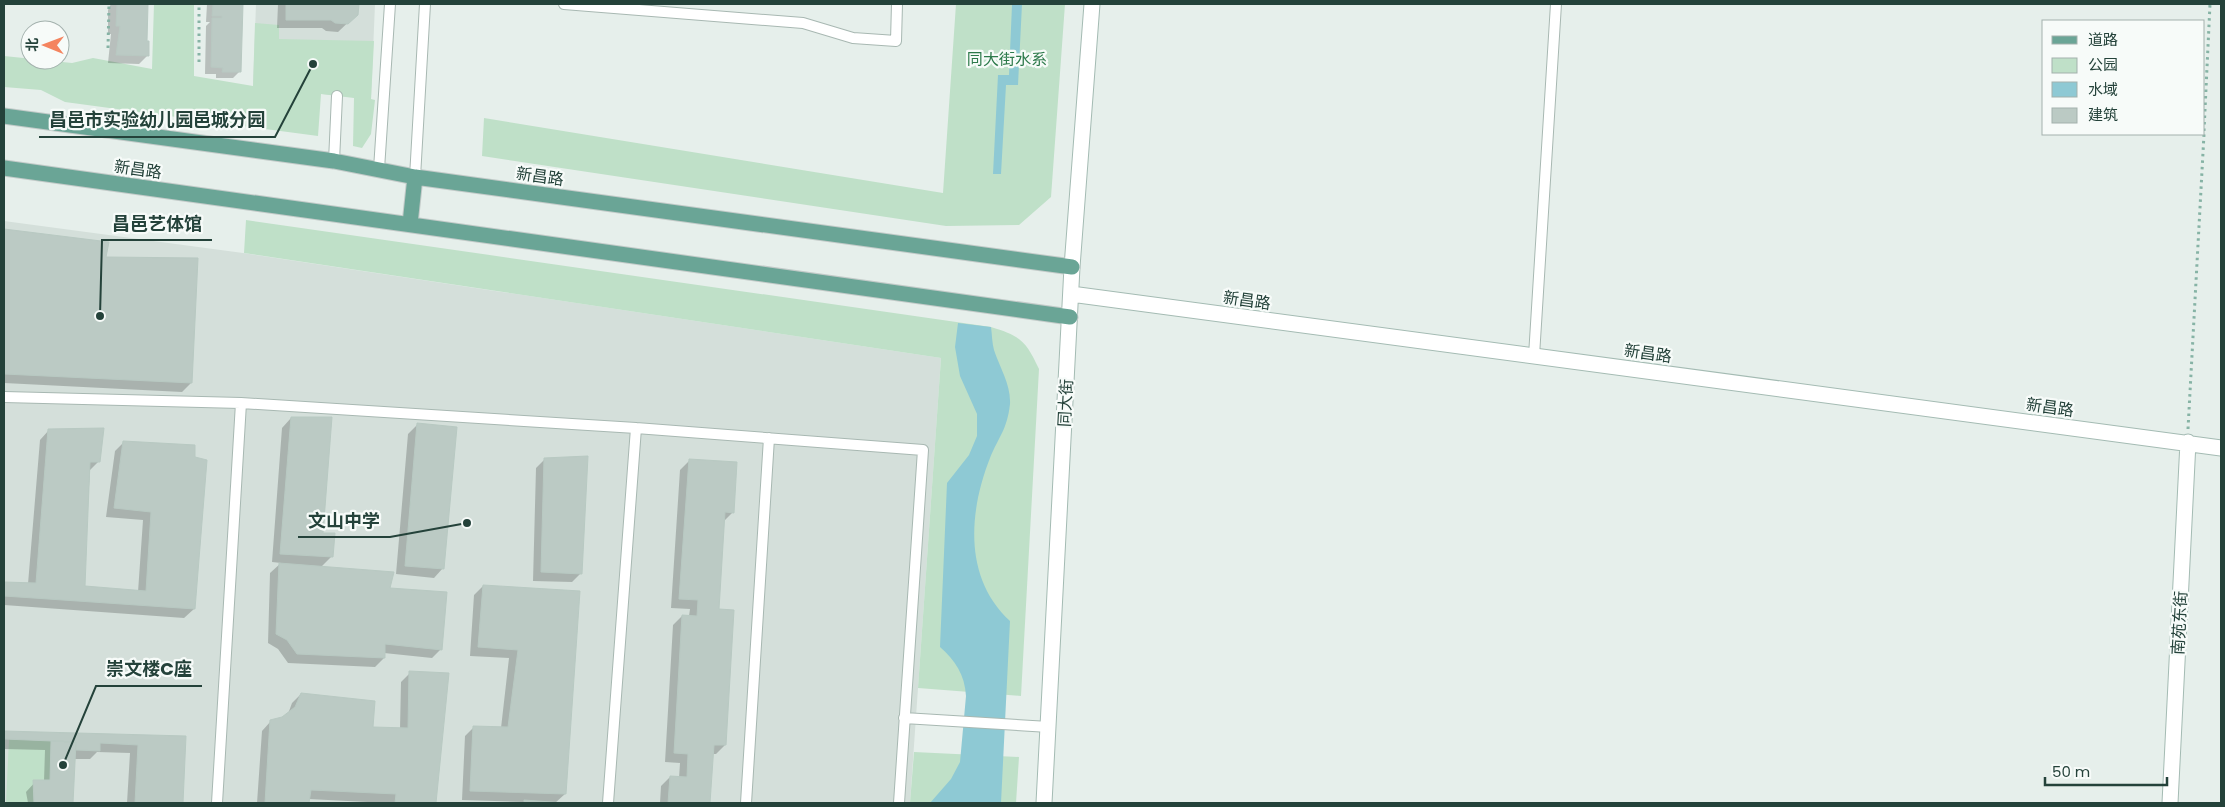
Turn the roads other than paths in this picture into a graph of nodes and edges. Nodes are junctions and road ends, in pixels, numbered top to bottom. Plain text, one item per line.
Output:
1 (390, 4) edge
2 (425, 4) edge
3 (564, 4) edge
4 (897, 4) edge
5 (1092, 4) edge
6 (1556, 4) edge
7 (337, 96) dead end
8 (4, 116) edge
9 (334, 161) junction
10 (4, 168) edge
11 (379, 169) junction
12 (415, 177) junction
13 (410, 224) junction
14 (1072, 267) junction
15 (1071, 294) junction
16 (1070, 316) junction
17 (1534, 356) junction
18 (4, 396) edge
19 (241, 403) junction
20 (636, 428) junction
21 (769, 438) junction
22 (2188, 442) junction
23 (2221, 448) edge
24 (904, 718) junction
25 (1049, 727) junction
26 (217, 803) edge
27 (608, 803) edge
28 (746, 803) edge
29 (899, 803) edge
30 (1044, 803) edge
31 (2170, 803) edge

1 - 11 lane
2 - 12 lane
3 - 4 lane
5 - 14 street, 同大街
6 - 17 lane
7 - 9 lane
8 - 9 main road, 新昌路
9 - 11 main road, 新昌路
10 - 13 main road, 新昌路
11 - 12 main road, 新昌路
12 - 13 main road
12 - 14 main road, 新昌路
13 - 16 main road, 新昌路
14 - 15 street, 同大街
15 - 16 street, 同大街
15 - 17 street, 新昌路
16 - 25 street, 同大街
17 - 22 street, 新昌路
18 - 19 lane
19 - 20 lane
19 - 26 lane
20 - 21 lane
20 - 27 lane
21 - 24 lane
21 - 28 lane
22 - 23 street, 新昌路
22 - 31 street, 南苑东街
24 - 25 lane
24 - 29 lane
25 - 30 street, 同大街

